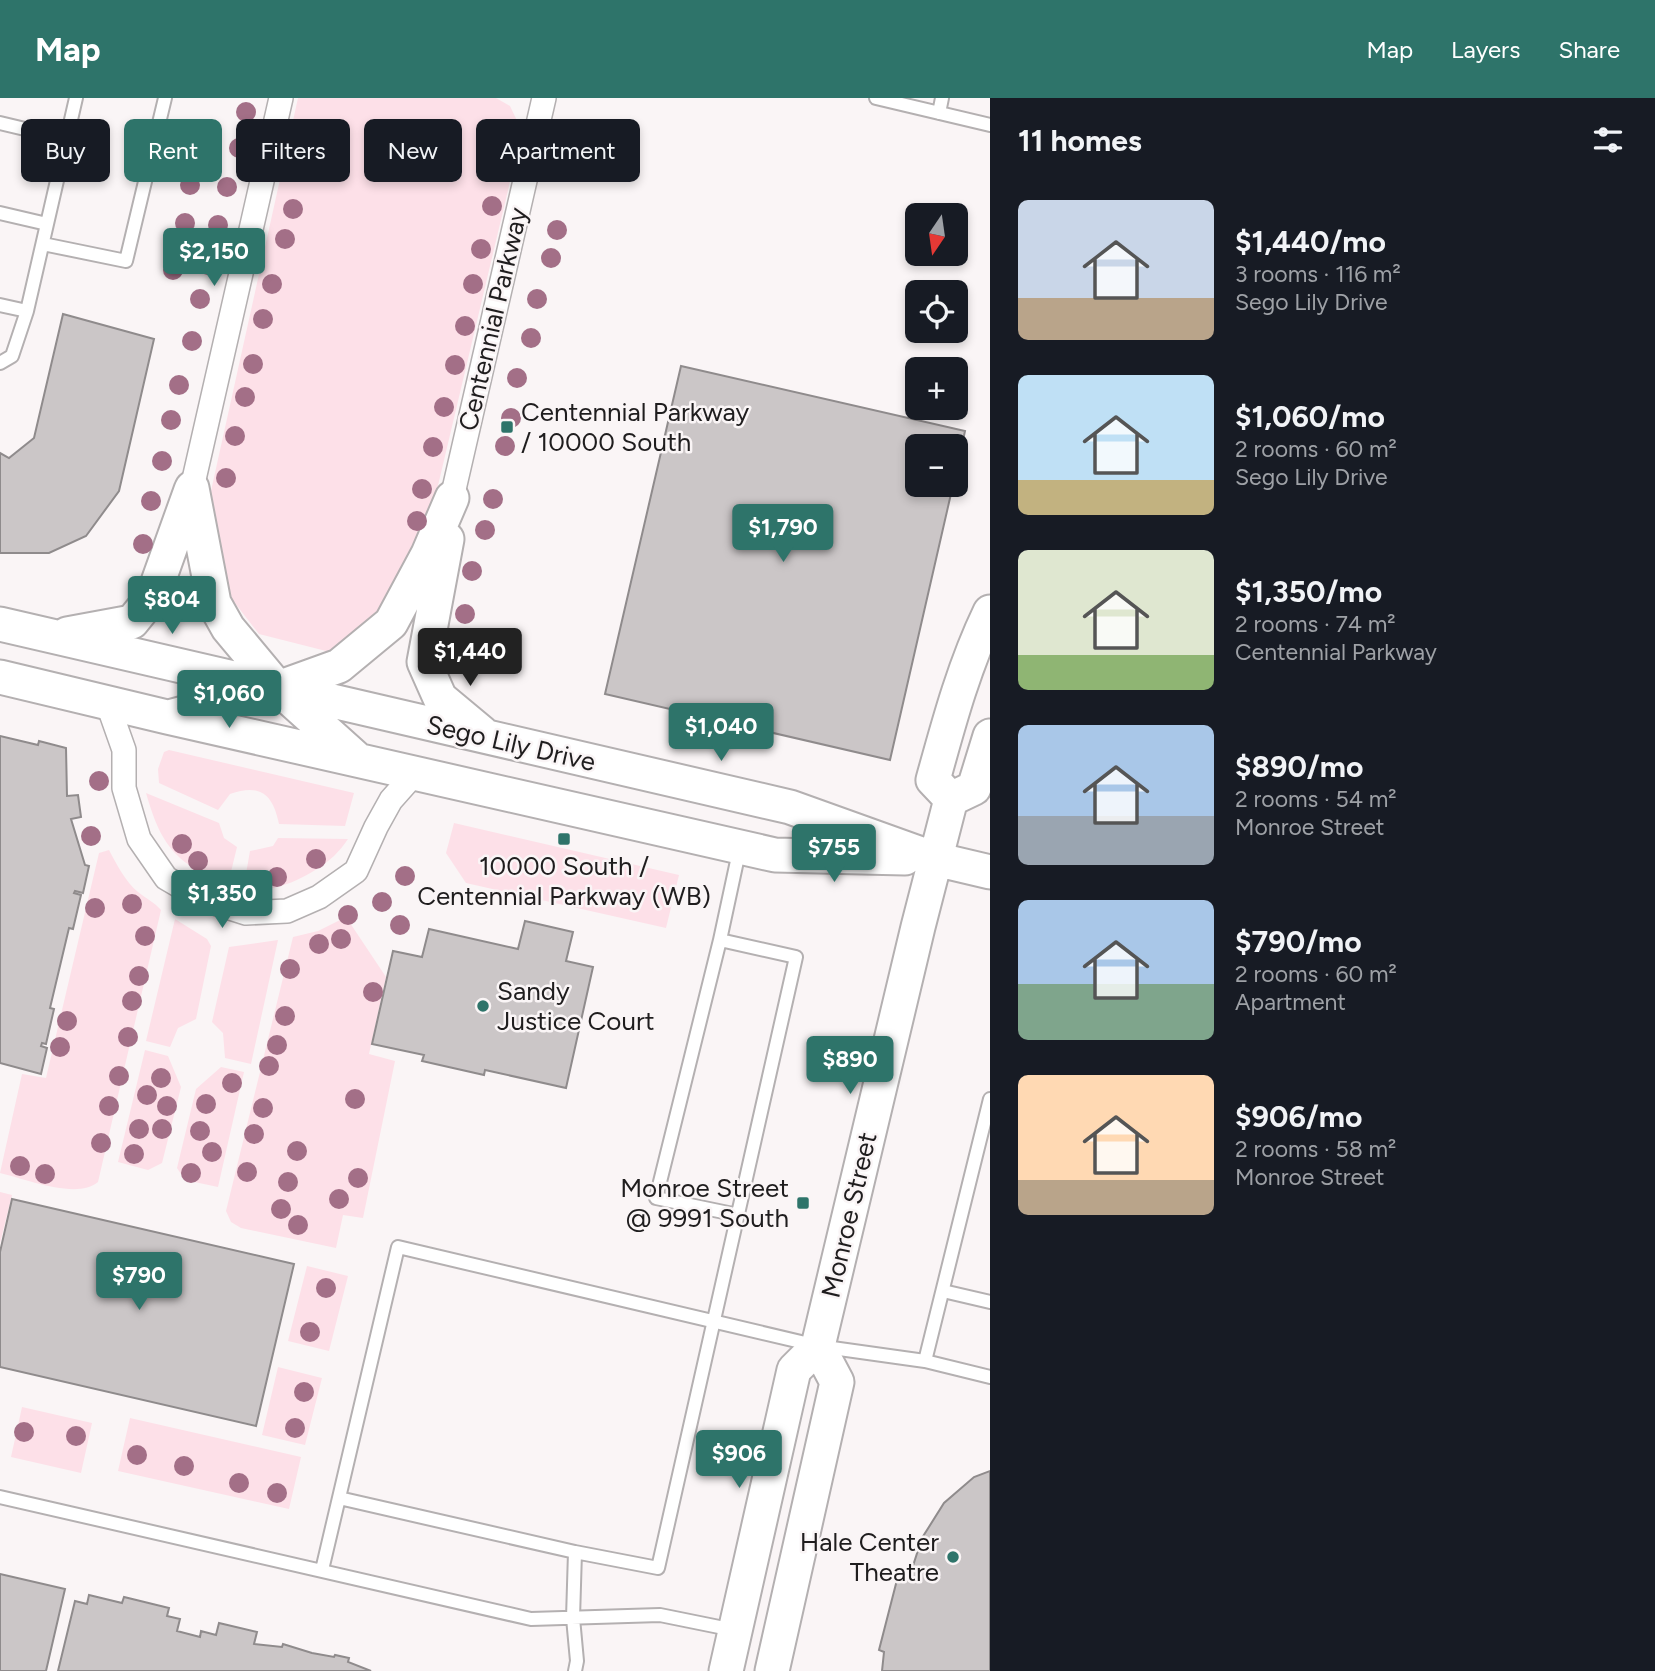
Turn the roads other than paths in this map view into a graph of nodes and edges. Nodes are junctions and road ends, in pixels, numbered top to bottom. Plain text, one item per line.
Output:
1 (76, 98) edge
2 (165, 98) edge
3 (281, 98) edge
4 (544, 98) edge
5 (876, 98) edge
6 (942, 98) edge
7 (939, 113) junction
8 (71, 119) edge
9 (0, 123) edge
10 (990, 125) edge
11 (21, 128) edge
12 (57, 182) edge
13 (0, 213) edge
14 (47, 224) junction
15 (43, 244) junction
16 (0, 305) edge
17 (27, 312) junction
18 (0, 363) edge
19 (191, 488) junction
20 (452, 498) junction
21 (990, 612) edge
22 (0, 624) edge
23 (54, 636) junction
24 (0, 677) edge
25 (278, 688) junction
26 (107, 702) junction
27 (167, 717) junction
28 (990, 736) edge
29 (486, 737) junction
30 (359, 761) junction
31 (415, 773) junction
32 (951, 799) junction
33 (740, 847) junction
34 (935, 859) junction
35 (990, 872) edge
36 (720, 940) junction
37 (990, 1099) edge
38 (738, 1215) junction
39 (943, 1291) junction
40 (990, 1302) edge
41 (714, 1321) junction
42 (818, 1346) junction
43 (925, 1361) junction
44 (990, 1377) edge
45 (0, 1497) edge
46 (339, 1498) junction
47 (575, 1552) junction
48 (322, 1570) junction
49 (573, 1618) junction
50 (735, 1630) junction
51 (575, 1671) edge
52 (726, 1671) edge
53 (772, 1671) edge

1 - 8 lane
2 - 15 lane
3 - 19 street
4 - 20 street, Centennial Parkway
5 - 7 lane
6 - 7 lane
7 - 10 lane
9 - 11 lane
12 - 14 lane
13 - 14 lane
14 - 15 lane
15 - 17 lane
16 - 17 lane
17 - 18 lane
19 - 23 main road
19 - 25 main road
20 - 25 main road
20 - 29 main road
21 - 32 main road
22 - 23 main road, Sego Lily Drive
23 - 25 main road, Sego Lily Drive
24 - 26 main road, Sego Lily Drive
25 - 27 main road
25 - 29 main road, Sego Lily Drive
25 - 30 main road
26 - 27 main road, Sego Lily Drive
26 - 31 street
27 - 30 main road, Sego Lily Drive
28 - 32 main road
29 - 34 main road, Sego Lily Drive
30 - 31 main road, Sego Lily Drive
31 - 33 main road, Sego Lily Drive
32 - 34 main road, Monroe Street
33 - 34 main road, Sego Lily Drive
33 - 36 lane
34 - 35 main road, Sego Lily Drive
34 - 42 main road, Monroe Street
36 - 38 lane
36 - 38 lane
37 - 39 lane
38 - 41 lane
39 - 40 lane
39 - 43 lane
41 - 42 lane
41 - 46 lane
41 - 47 lane
42 - 43 lane
42 - 50 main road
42 - 53 main road
43 - 44 lane
45 - 48 lane
46 - 47 lane
46 - 48 lane
47 - 49 lane
48 - 49 lane
49 - 50 lane
49 - 51 lane
50 - 52 main road

